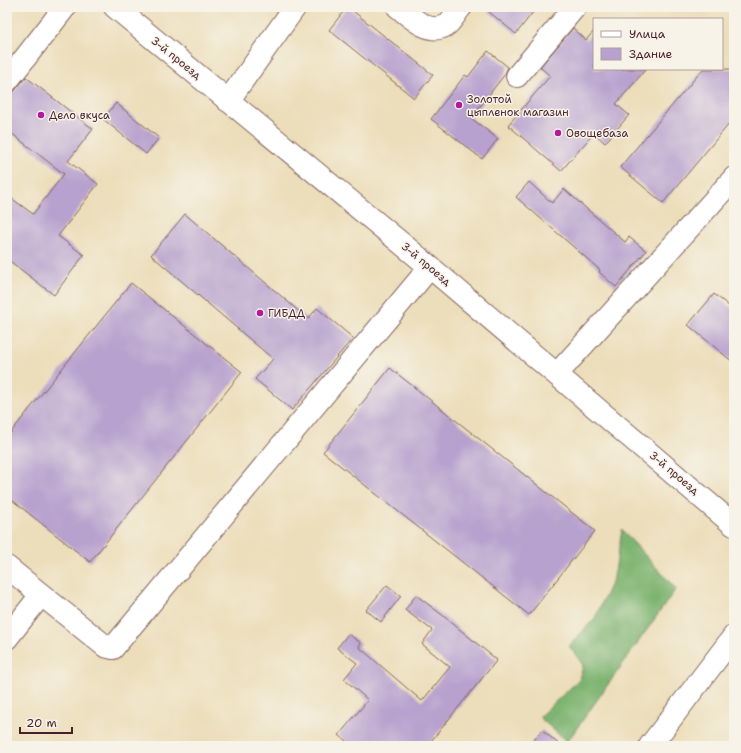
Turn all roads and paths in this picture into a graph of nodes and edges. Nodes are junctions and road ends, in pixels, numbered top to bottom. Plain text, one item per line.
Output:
1 (65, 7) edge
2 (115, 7) edge
3 (295, 7) edge
4 (398, 7) edge
5 (461, 7) edge
6 (575, 7) edge
7 (517, 76) dead end
8 (7, 81) edge
9 (228, 100) junction
10 (734, 178) edge
11 (430, 267) junction
12 (557, 374) junction
13 (734, 525) edge
14 (7, 566) edge
15 (41, 595) junction
16 (734, 636) edge
17 (7, 638) edge
18 (650, 746) edge

1 - 8 street
2 - 9 street, 3-й проезд
3 - 9 street
4 - 5 street
6 - 7 street
9 - 11 street, 3-й проезд
10 - 12 street
11 - 12 street, 3-й проезд
11 - 15 street
12 - 13 street, 3-й проезд
14 - 15 street
15 - 17 street
16 - 18 street

